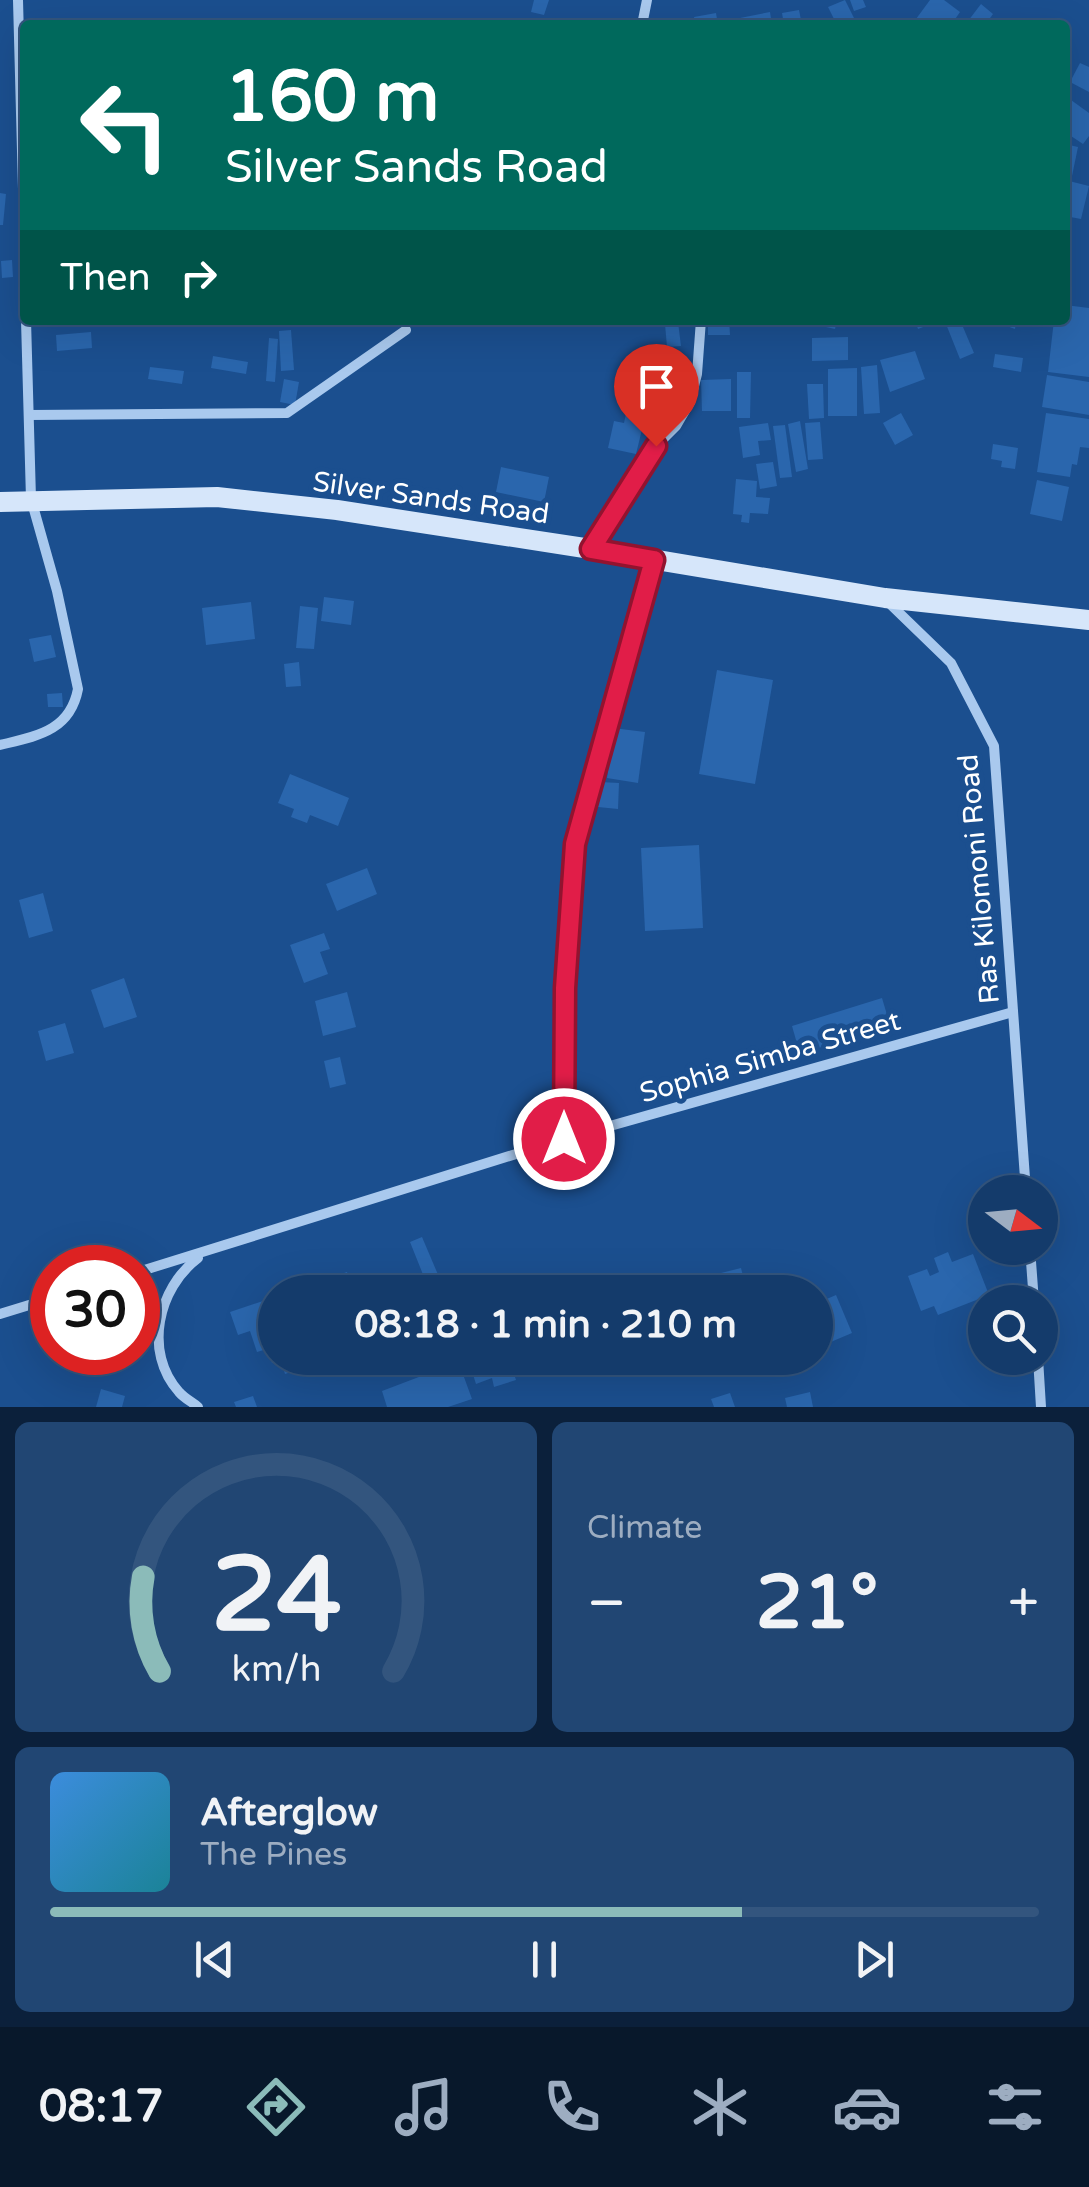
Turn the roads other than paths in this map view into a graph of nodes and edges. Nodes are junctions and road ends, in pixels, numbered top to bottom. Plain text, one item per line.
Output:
1 (18, 0) edge
2 (20, 75) edge
3 (26, 325) edge
4 (701, 325) edge
5 (406, 330) dead end
6 (29, 415) junction
7 (31, 499) junction
8 (0, 502) edge
9 (591, 549) junction
10 (654, 560) junction
11 (884, 598) junction
12 (1089, 620) edge
13 (0, 745) edge
14 (1013, 1012) junction
15 (564, 1139) junction
16 (1025, 1175) edge
17 (206, 1252) junction
18 (160, 1266) edge
19 (30, 1305) edge
20 (0, 1314) edge
21 (1039, 1375) edge
22 (198, 1407) edge
23 (1041, 1407) edge

1 - 2 street
3 - 6 street
4 - 9 street
5 - 6 street
6 - 7 street
7 - 8 street, Silver Sands Road
7 - 9 street, Silver Sands Road
7 - 13 street
9 - 10 street, Silver Sands Road
10 - 11 street, Silver Sands Road
10 - 15 street
11 - 12 street, Silver Sands Road
11 - 14 street, Ras Kilomoni Road
14 - 15 street, Sophia Simba Street
14 - 16 street, Ras Kilomoni Road
15 - 17 street, Sophia Simba Street
17 - 18 street, Sophia Simba Street
17 - 22 street
19 - 20 street
21 - 23 street

